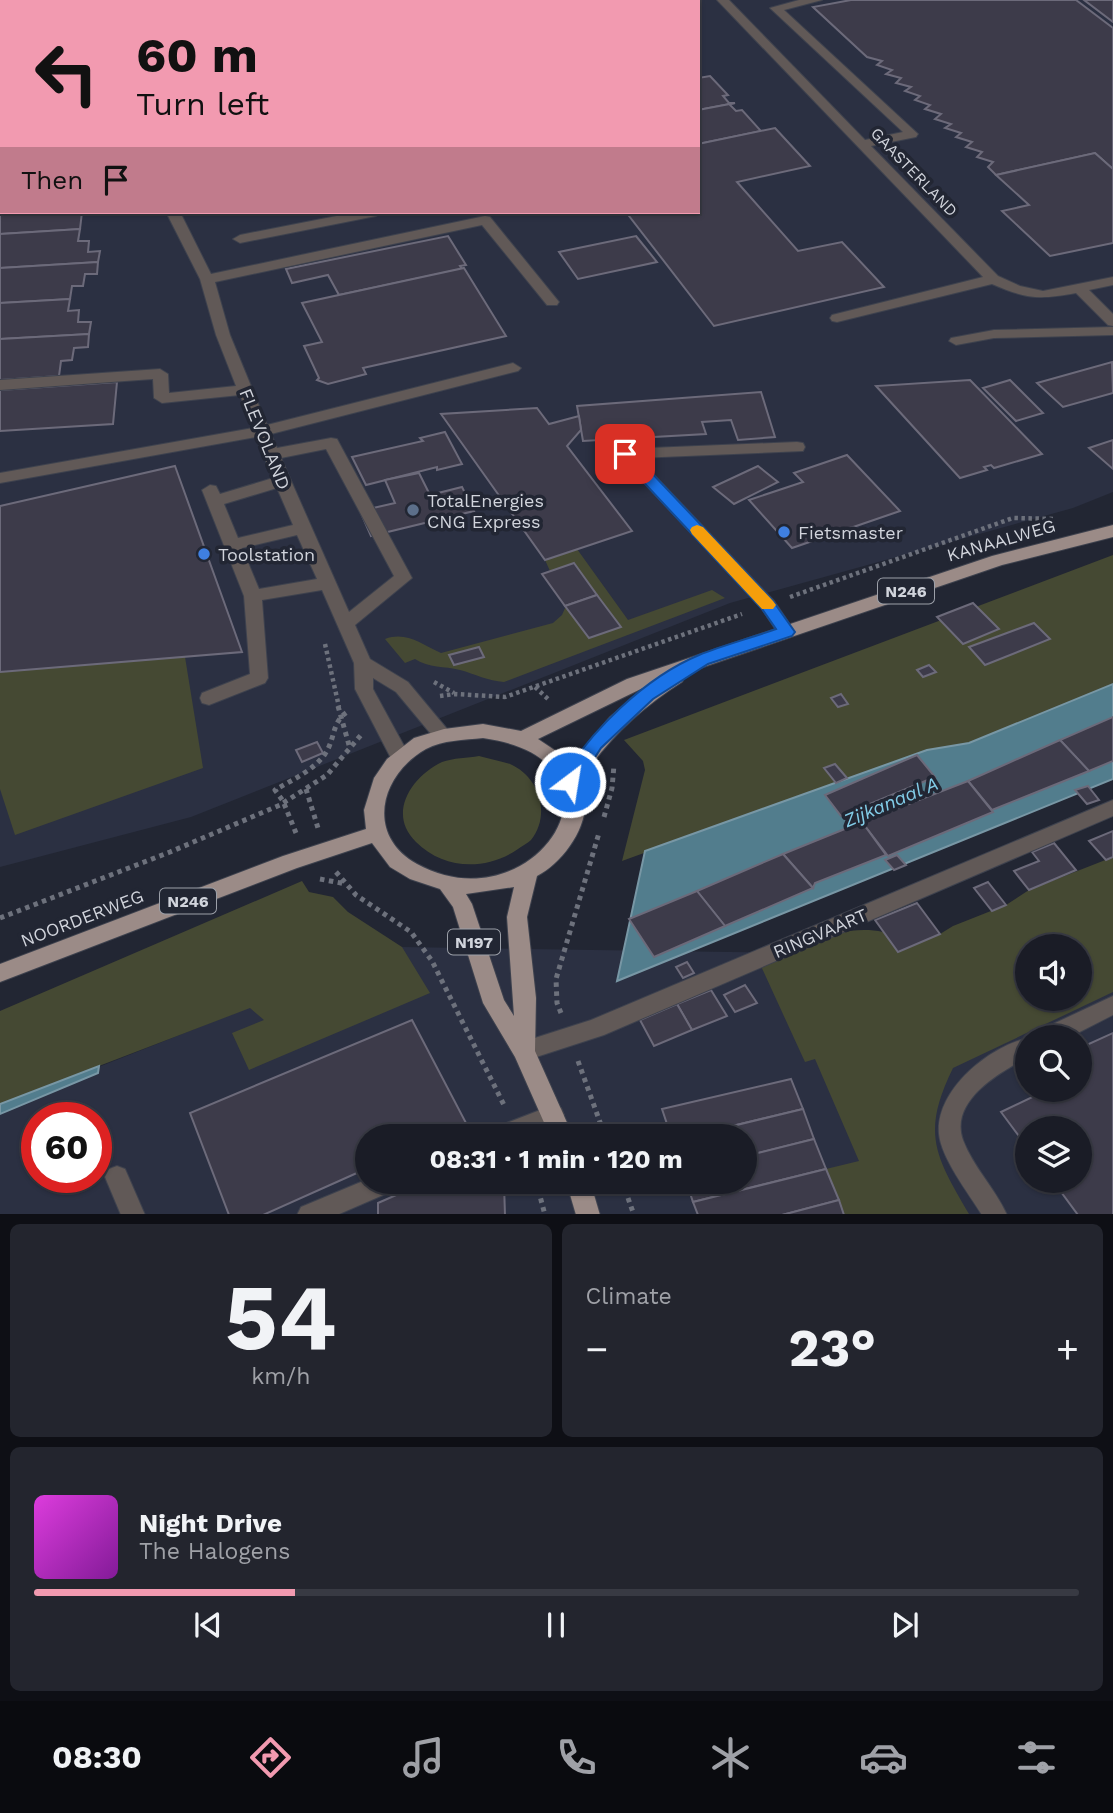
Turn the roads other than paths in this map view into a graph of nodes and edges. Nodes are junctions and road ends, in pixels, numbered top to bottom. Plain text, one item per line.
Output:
1 (723, 0) edge
2 (816, 0) edge
3 (862, 144) junction
4 (174, 214) edge
5 (366, 214) edge
6 (240, 239) dead end
7 (207, 279) junction
8 (993, 279) junction
9 (1113, 281) edge
10 (1079, 288) junction
11 (552, 302) dead end
12 (837, 318) dead end
13 (1113, 322) edge
14 (1113, 331) edge
15 (956, 341) dead end
16 (513, 368) dead end
17 (0, 385) edge
18 (246, 390) junction
19 (263, 431) junction
20 (797, 447) dead end
21 (273, 454) junction
22 (0, 478) edge
23 (282, 481) junction
24 (302, 528) junction
25 (1113, 531) edge
26 (232, 545) junction
27 (326, 583) junction
28 (253, 596) junction
29 (345, 624) junction
30 (786, 632) junction
31 (702, 660) junction
32 (363, 663) junction
33 (209, 698) dead end
34 (443, 735) junction
35 (522, 739) junction
36 (400, 757) junction
37 (570, 782) junction
38 (1113, 808) edge
39 (377, 833) junction
40 (527, 874) junction
41 (448, 885) junction
42 (0, 974) edge
43 (1113, 1004) edge
44 (1072, 1025) edge
45 (524, 1051) junction
46 (1015, 1054) edge
47 (557, 1124) edge
48 (117, 1177) dead end
49 (357, 1194) edge
50 (582, 1194) edge
51 (133, 1214) edge
52 (309, 1214) edge
53 (588, 1214) edge
54 (995, 1214) edge

1 - 3 street, GAASTERLAND
2 - 3 street
3 - 8 street, GAASTERLAND
4 - 7 street, FLEVOLAND
5 - 6 street
7 - 11 street
7 - 18 street, FLEVOLAND
8 - 10 street, GAASTERLAND
8 - 12 street
9 - 10 street, GAASTERLAND
10 - 13 street
14 - 15 street
16 - 19 street
17 - 18 street
18 - 19 street, FLEVOLAND
19 - 21 street, FLEVOLAND
19 - 22 street
20 - 30 street
21 - 23 street, FLEVOLAND
21 - 29 street
23 - 24 street, FLEVOLAND
23 - 26 street
24 - 26 street
24 - 27 street, FLEVOLAND
25 - 30 main road, KANAALWEG / N246
26 - 28 street
27 - 28 street
27 - 29 street, FLEVOLAND
28 - 33 street
29 - 32 street, FLEVOLAND
30 - 31 main road, KANAALWEG / N246
31 - 35 main road, KANAALWEG / N246
31 - 37 main road, KANAALWEG / N246
32 - 34 street
32 - 36 street, FLEVOLAND
34 - 35 main road
34 - 36 main road
35 - 37 main road
36 - 39 main road
37 - 40 main road
38 - 45 street, RINGVAART
39 - 41 main road
39 - 42 main road, NOORDERWEG / N246
40 - 41 main road
40 - 45 main road, N197
41 - 45 main road, N197
43 - 44 street
45 - 47 main road, N197
46 - 54 street
48 - 51 street
49 - 52 street
50 - 53 main road

